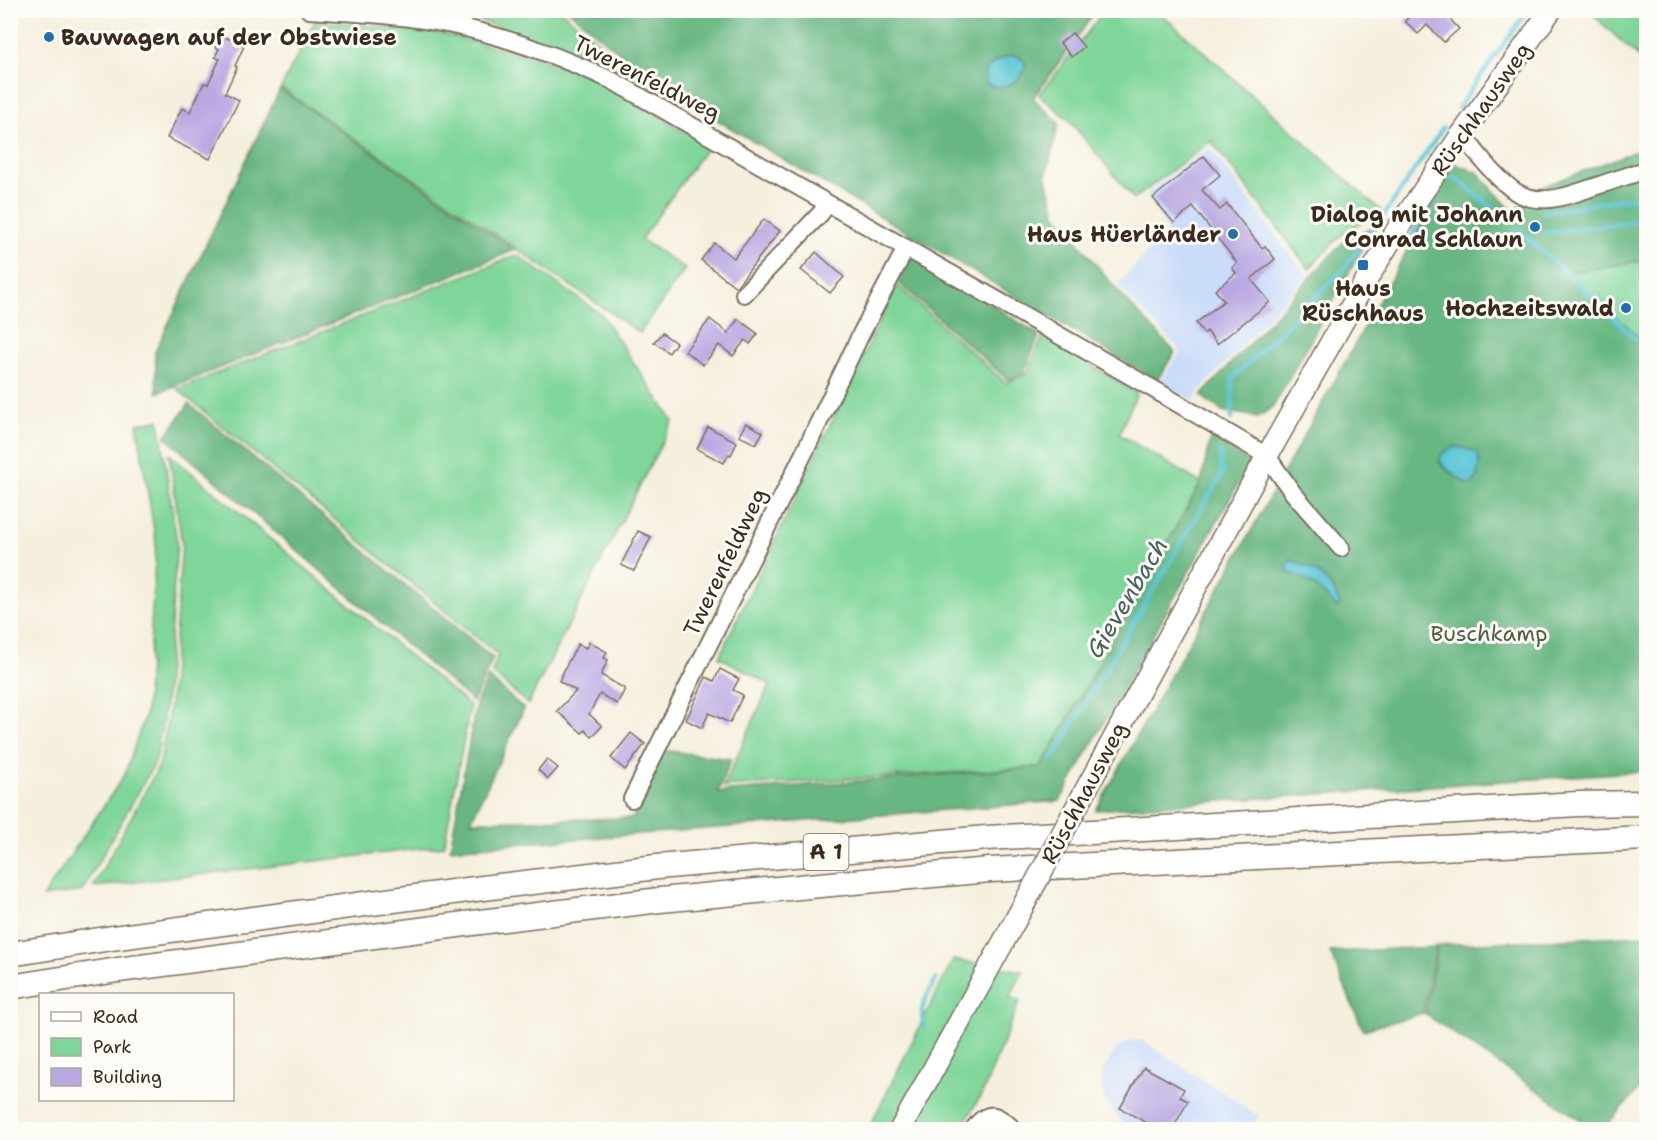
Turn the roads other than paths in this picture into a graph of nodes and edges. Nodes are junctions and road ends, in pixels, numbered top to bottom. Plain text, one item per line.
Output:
1 (309, 10) edge
2 (1551, 10) edge
3 (1462, 134) junction
4 (1647, 170) edge
5 (827, 204) junction
6 (906, 248) junction
7 (744, 294) dead end
8 (1267, 456) junction
9 (1341, 548) dead end
10 (632, 799) dead end
11 (1647, 803) edge
12 (1647, 838) edge
13 (10, 954) edge
14 (10, 987) edge
15 (900, 1130) edge
16 (973, 1130) edge
17 (1014, 1130) edge

1 - 5 street, Twerenfeldweg
2 - 3 main road, Rüschhausweg
3 - 4 street
3 - 8 main road, Rüschhausweg
5 - 6 street, Twerenfeldweg
5 - 7 street
6 - 8 street, Twerenfeldweg
6 - 10 street, Twerenfeldweg
8 - 9 street
8 - 15 main road, Rüschhausweg, bridge
11 - 13 highway, A 1
12 - 14 highway, A 1
16 - 17 street

